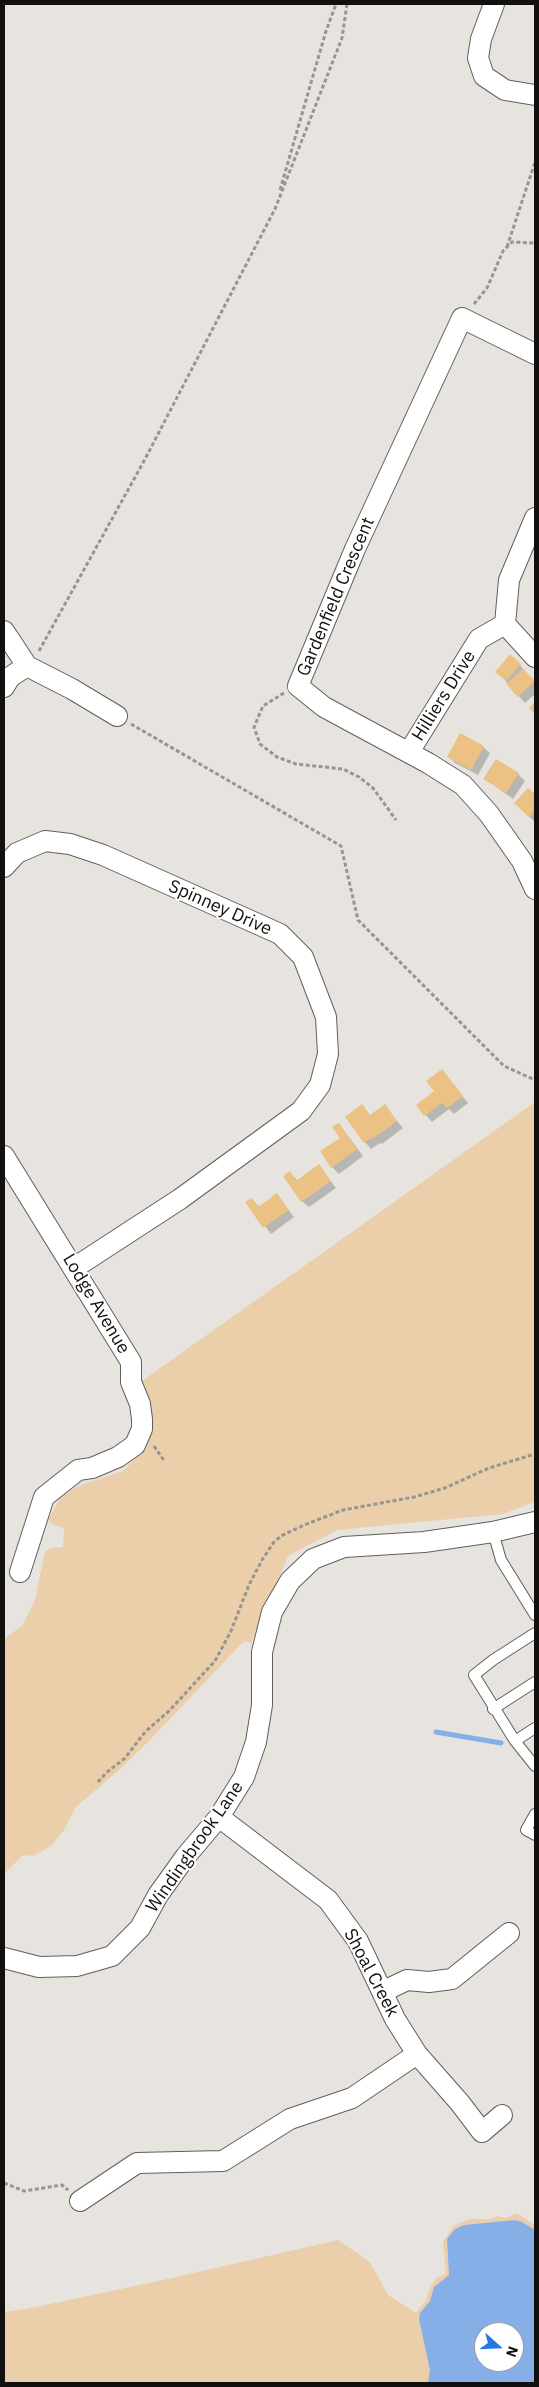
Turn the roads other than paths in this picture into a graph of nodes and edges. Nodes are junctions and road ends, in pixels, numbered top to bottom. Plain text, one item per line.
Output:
1 (494, 4) edge
2 (535, 95) edge
3 (535, 354) edge
4 (535, 518) edge
5 (505, 624) junction
6 (4, 631) edge
7 (535, 657) edge
8 (27, 666) junction
9 (4, 687) edge
10 (117, 716) road end
11 (409, 752) junction
12 (4, 867) edge
13 (535, 890) edge
14 (4, 1156) edge
15 (74, 1268) junction
16 (535, 1522) edge
17 (493, 1532) junction
18 (20, 1572) dead end
19 (535, 1616) edge
20 (535, 1633) edge
21 (535, 1682) edge
22 (493, 1709) junction
23 (535, 1728) edge
24 (514, 1741) junction
25 (535, 1766) edge
26 (535, 1814) edge
27 (219, 1817) junction
28 (535, 1835) edge
29 (508, 1933) dead end
30 (4, 1958) edge
31 (382, 1992) junction
32 (417, 2054) junction
33 (502, 2115) dead end
34 (80, 2201) road end

1 - 2 street
3 - 11 street, Gardenfield Crescent
4 - 5 street
5 - 7 street
5 - 11 street, Hilliers Drive
6 - 8 street
8 - 9 street
8 - 10 street
11 - 13 street, Gardenfield Crescent
12 - 15 street, Spinney Drive
14 - 15 street, Lodge Avenue
15 - 18 street, Lodge Avenue
16 - 17 street, Windingbrook Lane
17 - 19 lane
17 - 27 street, Windingbrook Lane
20 - 22 lane
21 - 22 lane
22 - 24 lane
23 - 24 lane
24 - 25 lane
26 - 28 lane
27 - 30 street, Windingbrook Lane
27 - 31 street, Shoal Creek
29 - 31 street
31 - 32 street, Shoal Creek
32 - 33 street, Shoal Creek
32 - 34 street

